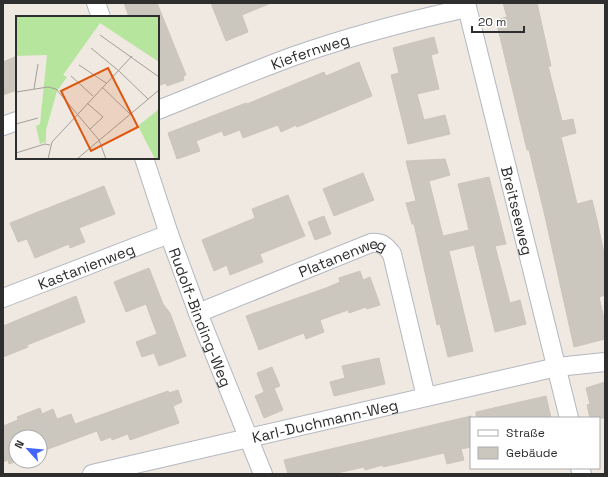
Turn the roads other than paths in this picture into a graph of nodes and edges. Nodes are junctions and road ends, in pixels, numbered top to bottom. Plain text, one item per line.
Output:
1 (96, 3) edge
2 (466, 6) edge
3 (101, 16) edge
4 (159, 110) edge
5 (16, 121) edge
6 (3, 126) edge
7 (144, 159) edge
8 (169, 234) junction
9 (3, 298) edge
10 (198, 312) junction
11 (605, 362) edge
12 (557, 367) junction
13 (426, 397) junction
14 (569, 417) edge
15 (249, 438) junction
16 (92, 474) edge
17 (263, 474) edge

1 - 3 street
2 - 4 street, Kiefernweg
2 - 12 street, Breitseeweg
5 - 6 street
7 - 8 street, Rudolf-Binding-Weg
8 - 9 street, Kastanienweg
8 - 10 street, Rudolf-Binding-Weg
10 - 13 street, Platanenweg
10 - 15 street, Rudolf-Binding-Weg
11 - 12 street, Karl-Duchmann-Weg
12 - 13 street, Karl-Duchmann-Weg
12 - 14 street, Breitseeweg
13 - 15 street, Karl-Duchmann-Weg
15 - 16 street, Karl-Duchmann-Weg
15 - 17 street, Rudolf-Binding-Weg

